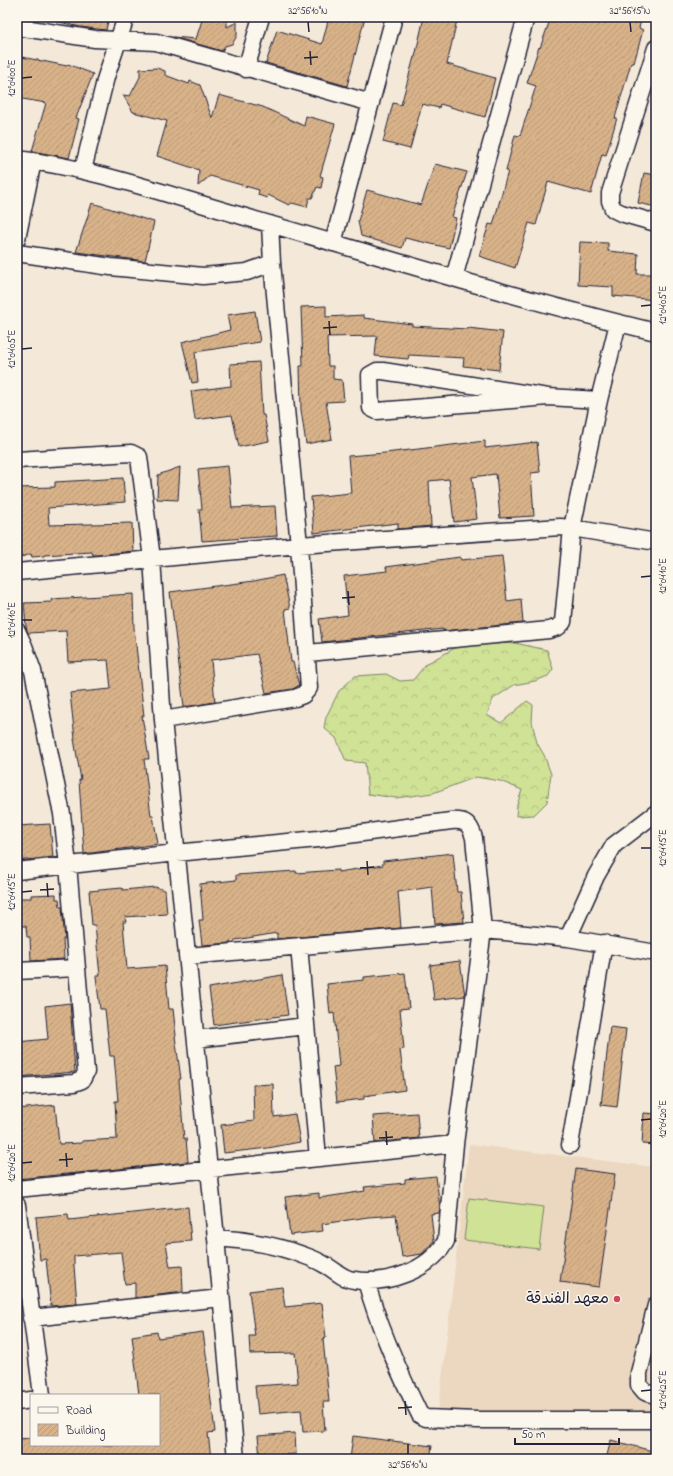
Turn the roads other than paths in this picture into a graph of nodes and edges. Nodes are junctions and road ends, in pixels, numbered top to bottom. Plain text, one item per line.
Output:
1 (126, 17) edge
2 (261, 17) edge
3 (394, 17) edge
4 (526, 17) edge
5 (17, 27) edge
6 (120, 41) junction
7 (656, 48) edge
8 (246, 69) junction
9 (651, 82) edge
10 (371, 103) junction
11 (25, 160) edge
12 (83, 170) junction
13 (656, 223) edge
14 (270, 224) junction
15 (17, 239) edge
16 (333, 243) junction
17 (17, 253) edge
18 (272, 263) junction
19 (454, 278) junction
20 (618, 323) junction
21 (656, 332) edge
22 (548, 397) junction
23 (599, 400) junction
24 (17, 460) edge
25 (572, 528) junction
26 (656, 542) edge
27 (299, 545) junction
28 (152, 559) junction
29 (17, 572) edge
30 (17, 631) edge
31 (308, 653) junction
32 (163, 720) junction
33 (656, 813) edge
34 (176, 853) junction
35 (68, 865) junction
36 (17, 871) edge
37 (483, 930) junction
38 (568, 938) junction
39 (604, 943) junction
40 (299, 946) junction
41 (656, 953) edge
42 (188, 956) junction
43 (77, 968) junction
44 (17, 971) edge
45 (306, 1026) junction
46 (196, 1039) junction
47 (17, 1087) edge
48 (456, 1144) junction
49 (570, 1145) dead end
50 (318, 1158) junction
51 (209, 1170) junction
52 (17, 1189) edge
53 (17, 1206) edge
54 (216, 1238) junction
55 (366, 1281) junction
56 (221, 1298) junction
57 (656, 1306) edge
58 (32, 1318) junction
59 (42, 1394) edge
60 (656, 1395) edge
61 (30, 1400) edge
62 (17, 1402) edge
63 (656, 1420) edge
64 (236, 1459) edge

1 - 6 street
2 - 8 street
3 - 10 street
4 - 19 street
5 - 6 street
6 - 8 street
6 - 12 street
7 - 9 street
8 - 10 street
9 - 13 street
10 - 16 street
11 - 12 street
11 - 15 street
12 - 14 street
14 - 16 street
14 - 18 street
16 - 19 street
17 - 18 street
18 - 27 street
19 - 20 street
20 - 21 street
20 - 23 street
22 - 22 street
22 - 23 street
23 - 25 street
24 - 28 street
25 - 26 street
25 - 27 street
25 - 31 street
27 - 28 street
27 - 31 street
28 - 29 street
28 - 32 street
30 - 35 street
31 - 32 street
32 - 34 street
33 - 38 street
34 - 35 street
34 - 37 street
34 - 42 street
35 - 36 street
35 - 43 street
37 - 38 street
37 - 40 street
37 - 48 street
38 - 39 street
39 - 41 street
39 - 49 street
40 - 42 street
40 - 45 street
42 - 46 street
43 - 44 street
43 - 47 street
45 - 46 street
45 - 50 street
46 - 51 street
48 - 50 street
48 - 55 street
50 - 51 street
51 - 52 street
51 - 54 street
53 - 58 street
54 - 55 street
54 - 56 street
55 - 63 street
56 - 58 street
56 - 64 street
57 - 60 street
58 - 59 street
61 - 62 street

